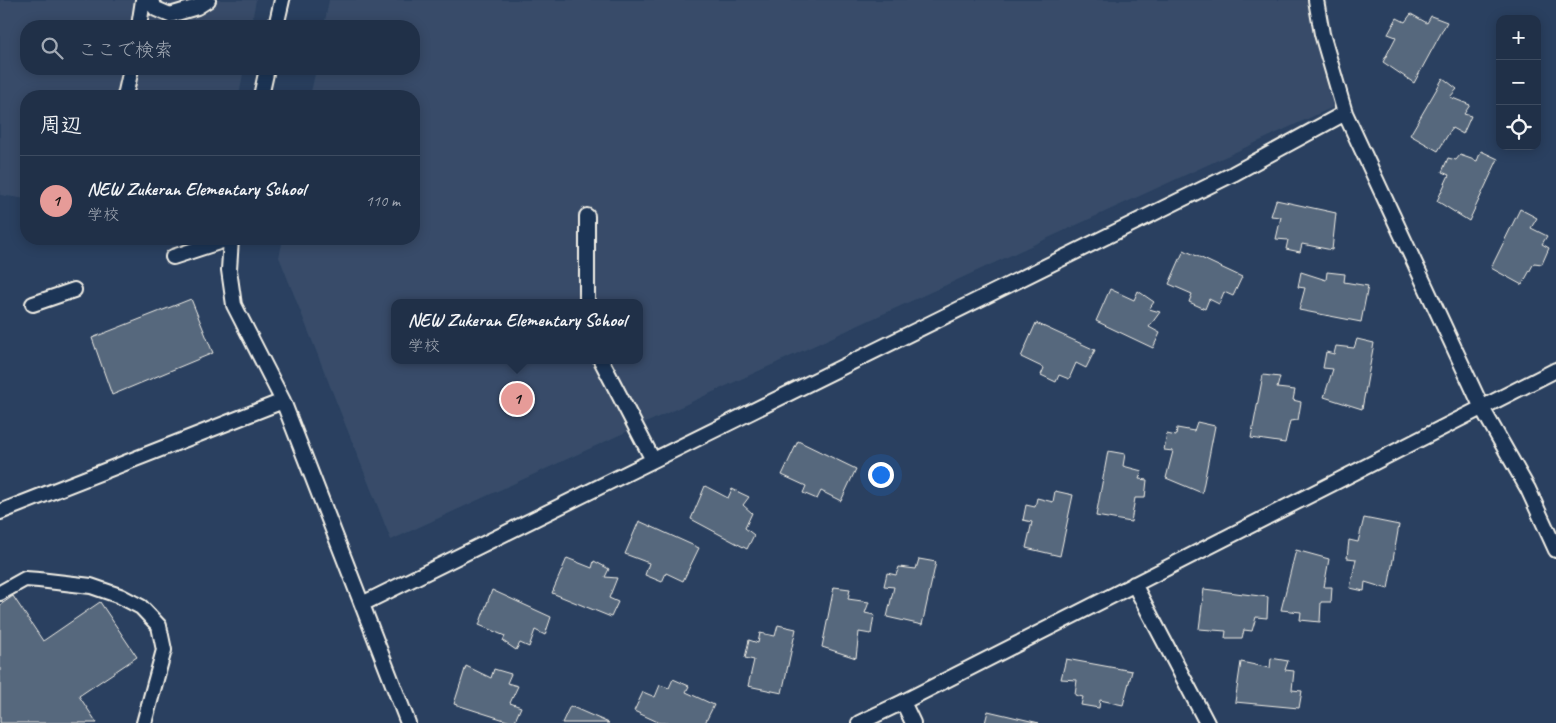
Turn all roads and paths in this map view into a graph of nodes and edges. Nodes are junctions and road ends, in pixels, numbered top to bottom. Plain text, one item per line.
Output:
1 (143, 0) edge
2 (149, 0) edge
3 (208, 0) edge
4 (282, 0) edge
5 (1316, 0) edge
6 (140, 20) edge
7 (277, 20) edge
8 (130, 75) edge
9 (266, 75) edge
10 (126, 90) edge
11 (262, 90) edge
12 (1345, 114) junction
13 (587, 216) dead end
14 (210, 245) edge
15 (229, 245) edge
16 (173, 257) dead end
17 (74, 290) dead end
18 (587, 299) edge
19 (33, 304) dead end
20 (603, 364) edge
21 (1556, 370) edge
22 (283, 401) junction
23 (1482, 408) junction
24 (653, 460) junction
25 (0, 512) edge
26 (1556, 550) edge
27 (1134, 584) junction
28 (0, 593) edge
29 (362, 604) junction
30 (903, 702) junction
31 (144, 723) edge
32 (408, 723) edge
33 (859, 723) edge
34 (913, 723) edge
35 (1207, 723) edge

1 - 6 lane
2 - 3 lane
4 - 7 lane
5 - 12 lane
8 - 10 lane
9 - 11 lane
12 - 23 lane
12 - 24 lane
13 - 18 lane
14 - 16 lane
15 - 22 lane
17 - 19 lane
20 - 24 lane
21 - 23 lane
22 - 25 lane
22 - 29 lane
23 - 26 lane
23 - 27 lane
24 - 29 lane
27 - 30 lane
27 - 35 lane
28 - 31 lane
29 - 32 lane
30 - 33 lane
30 - 34 lane

